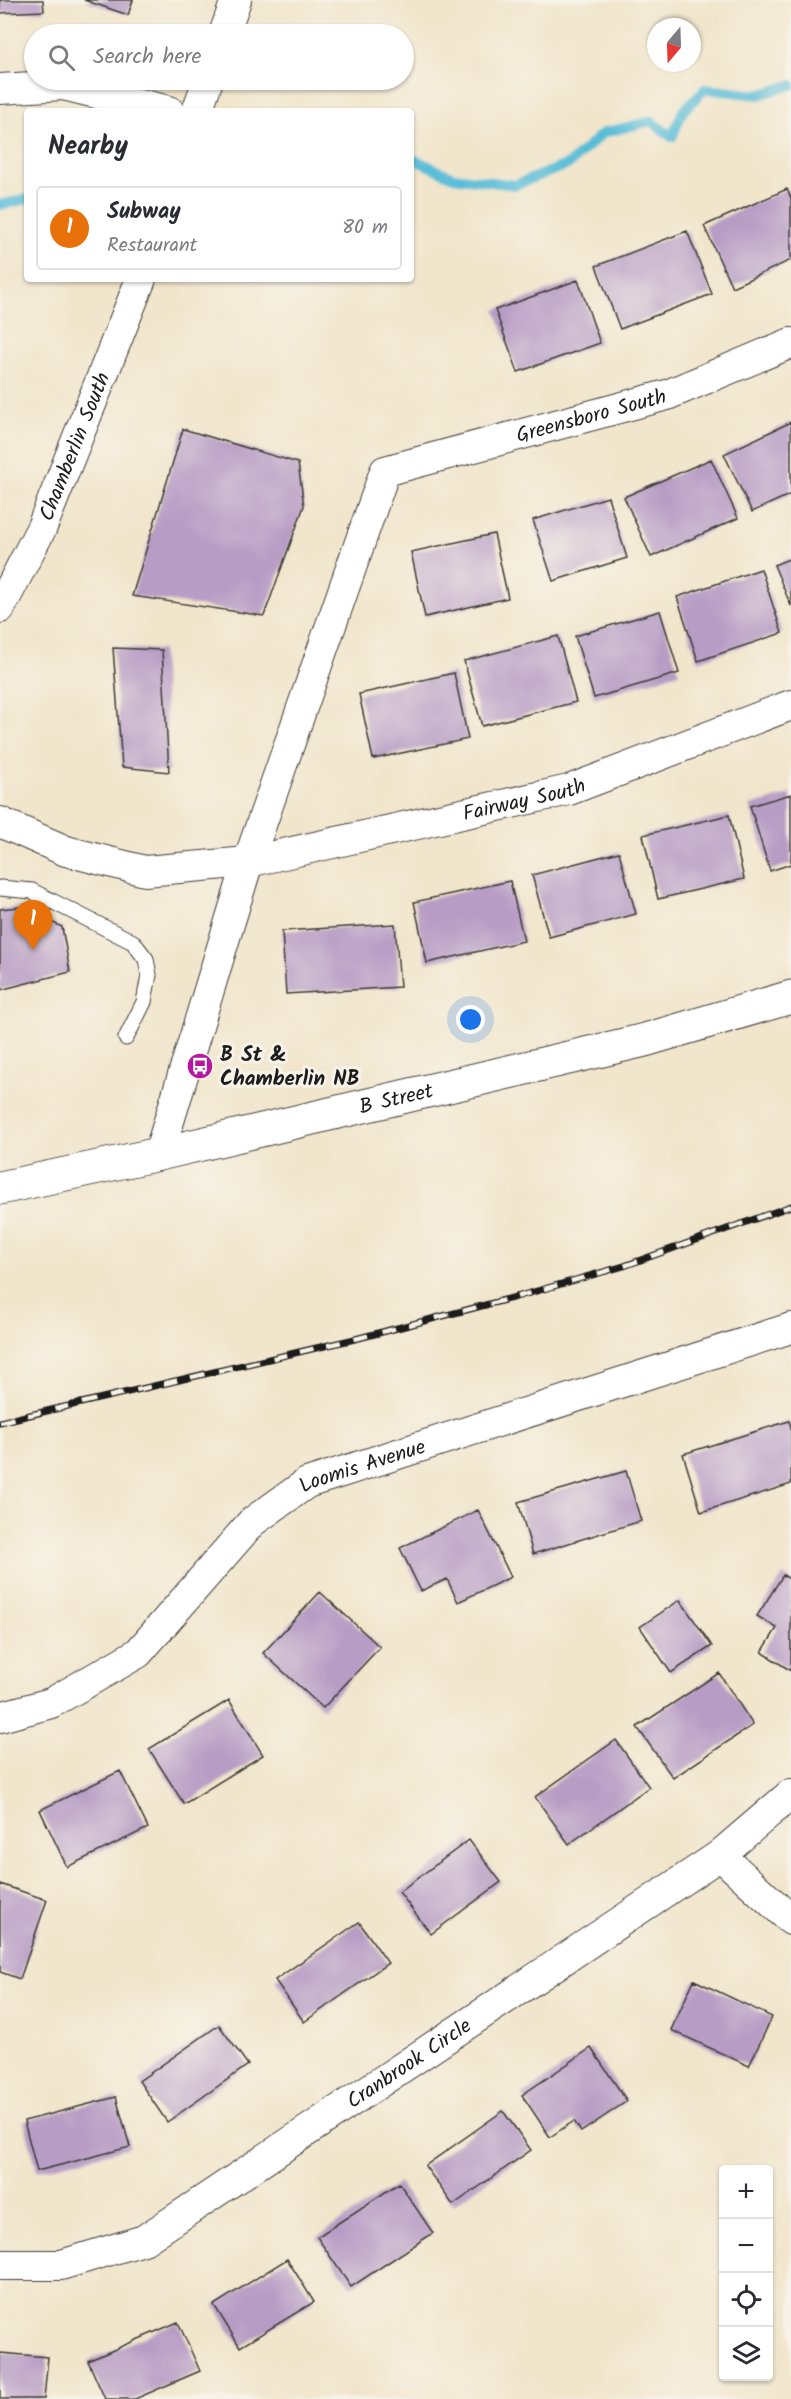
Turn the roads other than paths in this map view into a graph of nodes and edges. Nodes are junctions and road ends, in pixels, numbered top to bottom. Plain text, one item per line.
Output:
1 (236, 0) edge
2 (228, 24) edge
3 (24, 87) edge
4 (0, 89) edge
5 (83, 90) edge
6 (204, 90) edge
7 (157, 108) edge
8 (198, 108) edge
9 (136, 293) edge
10 (791, 343) edge
11 (0, 608) edge
12 (791, 705) edge
13 (0, 822) edge
14 (248, 861) junction
15 (0, 888) edge
16 (791, 997) edge
17 (126, 1038) dead end
18 (159, 1154) junction
19 (0, 1188) edge
20 (791, 1328) edge
21 (0, 1717) edge
22 (791, 1794) edge
23 (720, 1855) junction
24 (791, 1920) edge
25 (0, 2265) edge

1 - 2 street
3 - 4 street
5 - 7 street
6 - 8 street
9 - 11 street, Chamberlin South
10 - 14 street, Greensboro South
12 - 14 street, Fairway South
13 - 14 street, Fairway South
14 - 18 street
15 - 17 lane
16 - 18 main road, B Street
18 - 19 main road, B Street
20 - 21 street, Loomis Avenue
22 - 23 street, Cranbrook Circle
23 - 24 street
23 - 25 street, Cranbrook Circle

